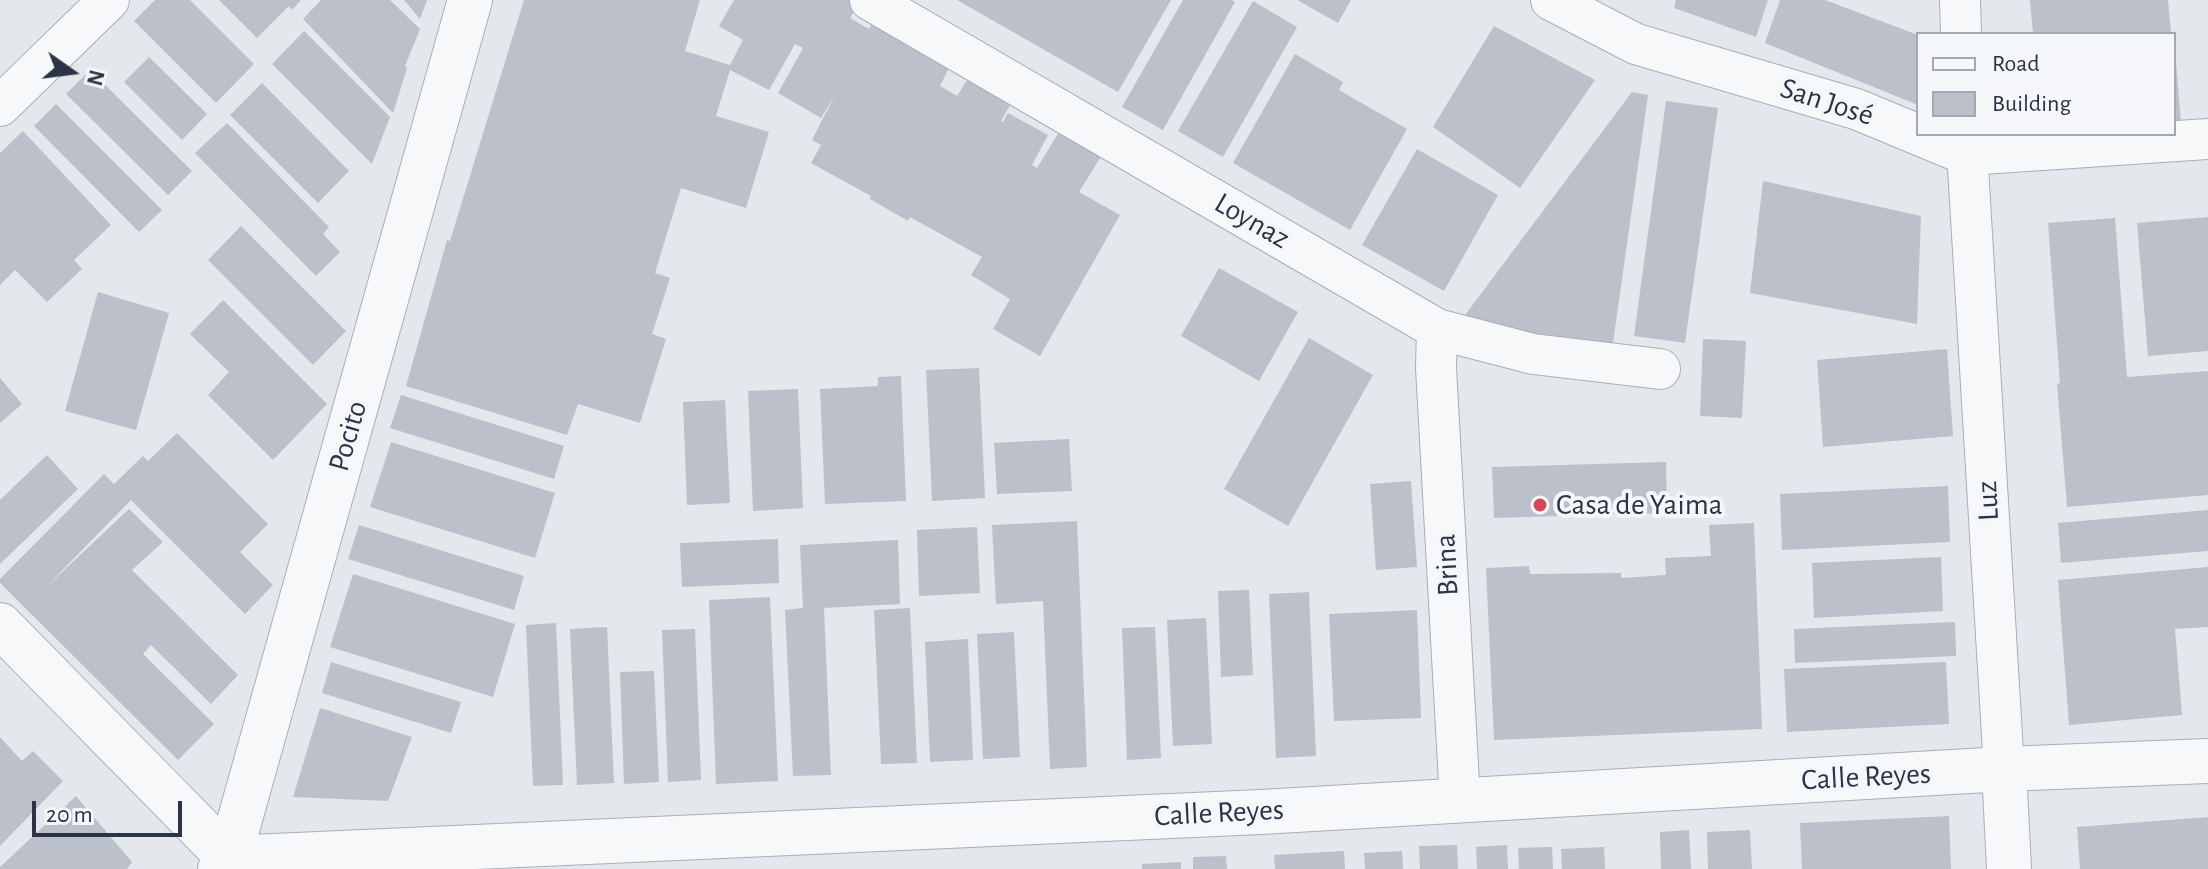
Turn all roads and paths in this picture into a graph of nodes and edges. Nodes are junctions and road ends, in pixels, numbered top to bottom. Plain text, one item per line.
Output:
1 (109, 0) edge
2 (470, 0) edge
3 (870, 0) edge
4 (1551, 0) edge
5 (1960, 0) edge
6 (1961, 32) edge
7 (0, 106) edge
8 (1916, 129) edge
9 (1938, 136) edge
10 (2208, 139) edge
11 (1966, 145) edge
12 (1437, 329) junction
13 (1660, 369) dead end
14 (0, 625) edge
15 (2208, 761) edge
16 (2004, 769) junction
17 (1460, 801) junction
18 (226, 865) edge
19 (2009, 869) edge

1 - 7 street
2 - 18 street, Pocito
3 - 12 street, Loynaz
4 - 8 street, San José
5 - 6 street
9 - 11 street, San José
10 - 11 street, San José
11 - 16 street, Luz
12 - 13 street, Loynaz
12 - 17 street, Brina
14 - 18 street
15 - 16 street, Calle Reyes
16 - 17 street, Calle Reyes
16 - 19 street, Luz
17 - 18 street, Calle Reyes

